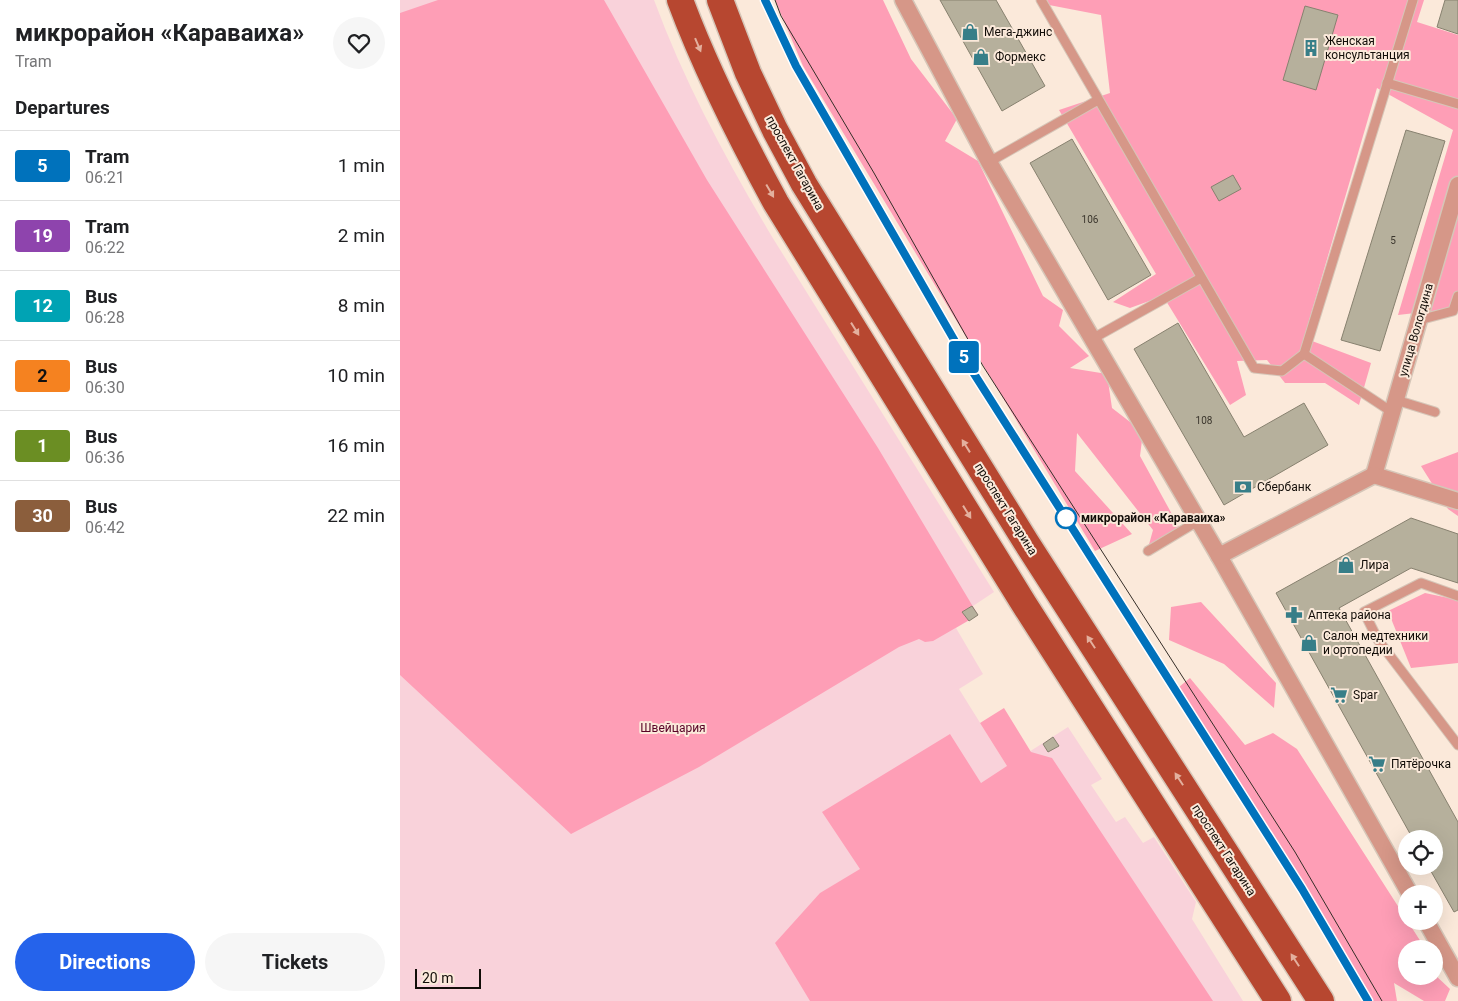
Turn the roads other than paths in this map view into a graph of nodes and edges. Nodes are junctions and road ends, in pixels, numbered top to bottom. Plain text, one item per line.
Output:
1 (680, 0) edge
2 (720, 0) edge
3 (903, 0) edge
4 (1041, 0) edge
5 (1412, 0) edge
6 (1387, 83) junction
7 (1098, 100) junction
8 (1458, 104) edge
9 (989, 162) junction
10 (1458, 185) edge
11 (1201, 278) junction
12 (1458, 296) edge
13 (1419, 320) junction
14 (1092, 339) junction
15 (1304, 354) junction
16 (1394, 406) junction
17 (1435, 412) dead end
18 (1374, 475) junction
19 (1458, 501) edge
20 (1198, 520) junction
21 (1148, 551) dead end
22 (1219, 556) junction
23 (1458, 596) edge
24 (1458, 745) edge
25 (1405, 885) edge
26 (1433, 930) edge
27 (1453, 957) edge
28 (1458, 978) edge
29 (1278, 1001) edge
30 (1321, 1001) edge

1 -> 29 main road
30 -> 2 main road, проспект Гагарина
3 - 9 street
4 - 7 lane
5 - 6 lane
6 - 8 lane
6 - 15 lane
7 - 9 lane
7 - 11 lane
9 - 14 street
10 - 13 street, улица Вологдина
11 - 14 lane
11 - 15 lane
12 - 13 lane
13 - 16 street, улица Вологдина
14 - 20 street
15 - 16 lane
16 - 17 lane
16 - 18 street, улица Вологдина
18 - 19 street
18 - 22 street
20 - 21 lane
20 - 22 street
22 - 25 street
23 - 24 lane
26 - 27 street
27 - 28 street

